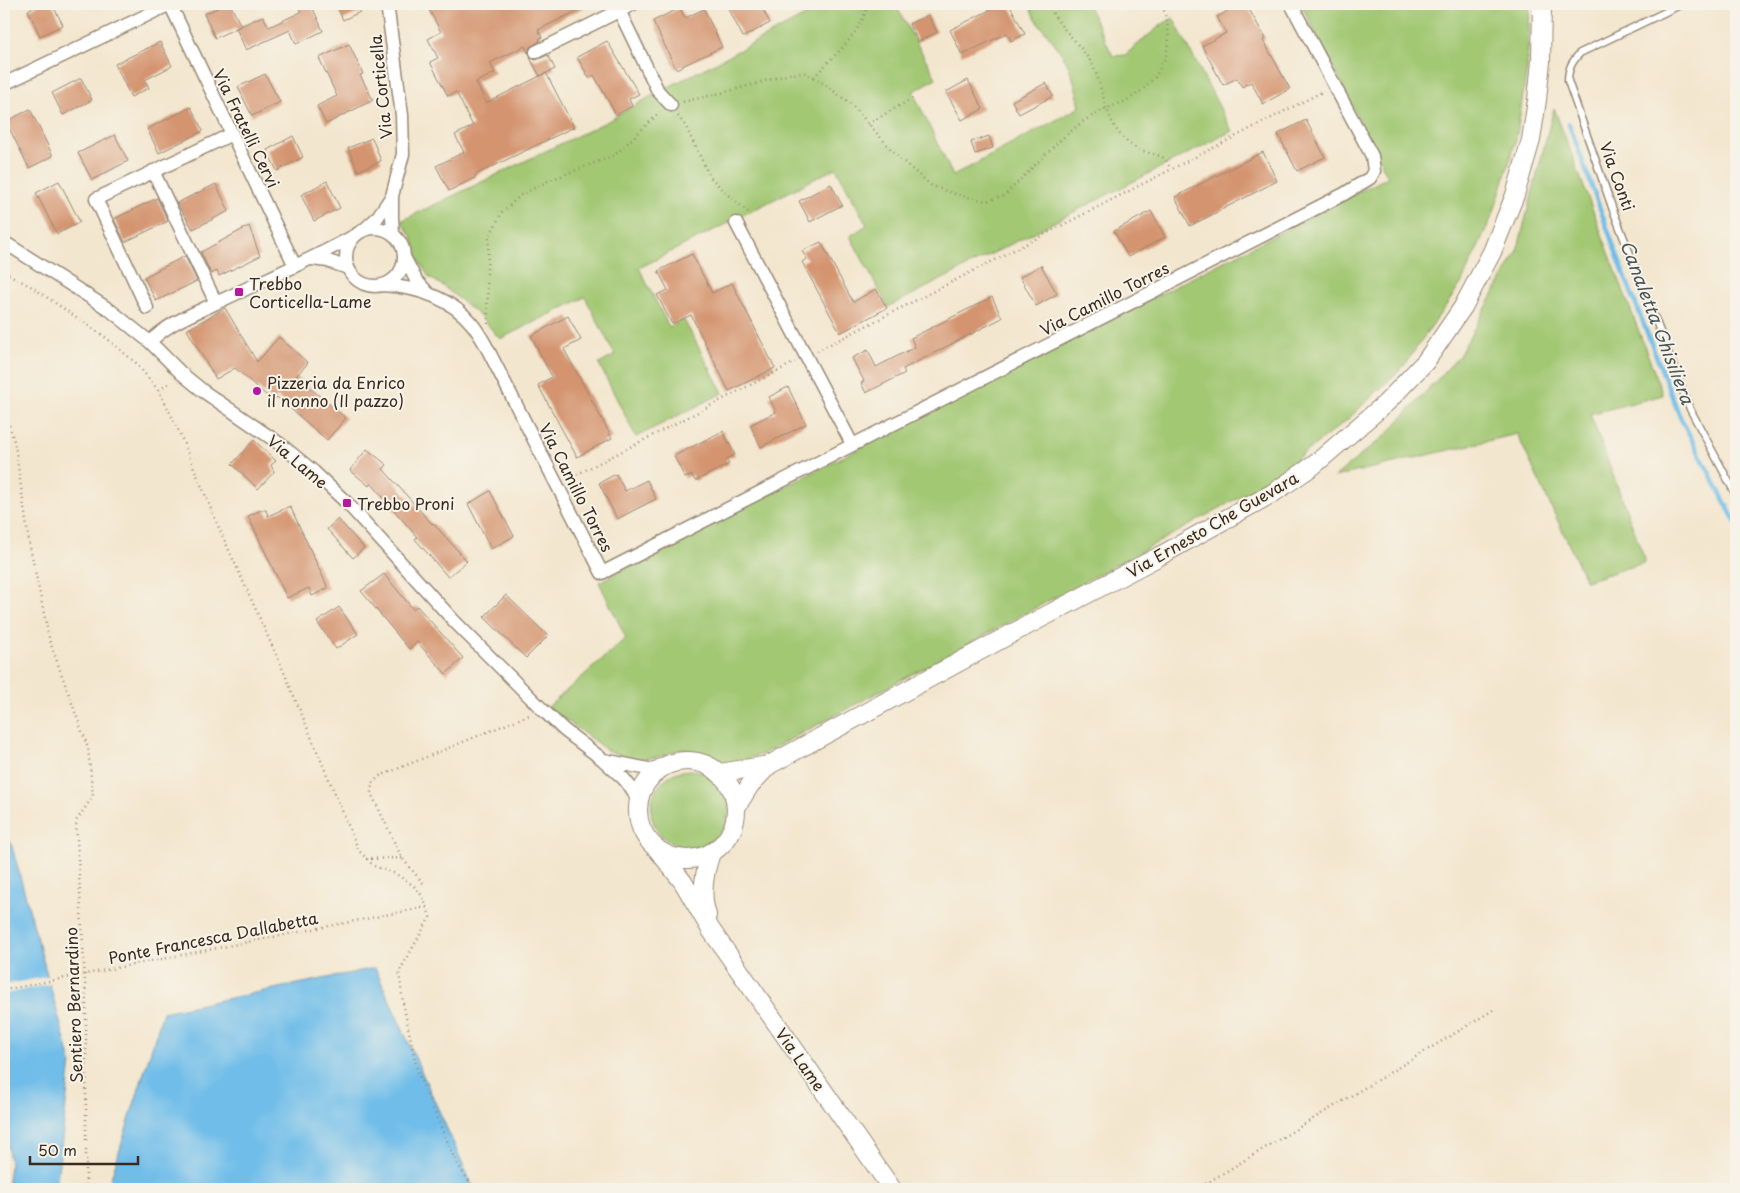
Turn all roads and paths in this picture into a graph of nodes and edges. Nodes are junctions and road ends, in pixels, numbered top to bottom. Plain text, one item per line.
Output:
1 (170, 4) edge
2 (387, 4) edge
3 (633, 4) edge
4 (867, 4) edge
5 (1048, 4) edge
6 (1162, 4) edge
7 (1291, 4) edge
8 (1542, 4) edge
9 (1682, 4) edge
10 (618, 7) edge
11 (536, 52) dead end
12 (814, 77) junction
13 (4, 84) edge
14 (1334, 85) junction
15 (912, 98) dead end
16 (670, 104) junction
17 (1106, 109) junction
18 (868, 124) junction
19 (232, 134) junction
20 (1171, 169) junction
21 (153, 172) junction
22 (392, 196) junction
23 (736, 223) joint
24 (360, 233) junction
25 (394, 234) junction
26 (4, 242) edge
27 (404, 257) junction
28 (312, 259) junction
29 (295, 266) junction
30 (348, 268) junction
31 (4, 272) edge
32 (382, 285) junction
33 (427, 292) junction
34 (216, 303) junction
35 (147, 308) dead end
36 (150, 342) junction
37 (485, 344) junction
38 (806, 357) junction
39 (4, 406) edge
40 (852, 444) junction
41 (557, 484) junction
42 (1736, 495) edge
43 (542, 710) junction
44 (602, 759) junction
45 (769, 765) junction
46 (658, 771) junction
47 (720, 773) junction
48 (639, 803) junction
49 (736, 806) junction
50 (657, 849) junction
51 (711, 853) junction
52 (402, 858) junction
53 (366, 859) junction
54 (423, 883) dead end
55 (427, 907) junction
56 (711, 930) junction
57 (4, 990) edge
58 (1495, 1009) dead end
59 (86, 1189) edge
60 (475, 1189) edge
61 (892, 1189) edge
62 (1197, 1189) edge

1 - 13 street
1 - 19 street, Via Fratelli Cervi
2 - 22 street, Via Corticella
3 - 10 street
4 - 12 path
5 - 17 path
6 - 17 path
7 - 14 street
8 - 45 street, Via Ernesto Che Guevara
9 - 42 lane, Via Conti
10 - 11 street
10 - 16 street
12 - 16 path
12 - 18 path
14 - 20 path
14 - 40 street, Via Camillo Torres
15 - 18 path
16 - 23 path
16 - 37 path
17 - 18 path
17 - 20 path
19 - 21 street
19 - 29 street, Via Fratelli Cervi
20 - 38 path
21 - 34 street
21 - 35 street
22 - 24 street, Via Corticella
22 - 25 street, Via Corticella
23 - 38 street
24 - 25 street
24 - 28 street, Via Corticella
24 - 30 street, Via Corticella
25 - 27 street, Via Corticella
26 - 36 street, Via Lame
27 - 32 street
27 - 33 street, Via Camillo Torres
28 - 29 street, Via Corticella
28 - 30 street
29 - 34 street, Via Corticella
30 - 32 street
31 - 53 path
32 - 33 street, Via Camillo Torres
33 - 37 street, Via Camillo Torres
34 - 36 street, Via Corticella
36 - 43 street, Via Lame
37 - 41 street, Via Camillo Torres
38 - 40 street
38 - 41 path
39 - 59 path, Sentiero Bernardino
40 - 41 street, Via Camillo Torres
43 - 44 street, Via Lame
43 - 52 path
44 - 46 street, Via Lame
44 - 48 street, Via Lame
45 - 47 street, Via Ernesto Che Guevara
45 - 49 street, Via Ernesto Che Guevara
46 - 47 street
46 - 48 street
47 - 49 street
48 - 50 street
49 - 51 street
50 - 51 street
50 - 56 street, Via Lame
51 - 56 street, Via Lame
52 - 53 path
52 - 54 path
53 - 55 path
55 - 57 path, Ponte Francesca Dallabetta, bridge
55 - 60 path
56 - 61 street, Via Lame
58 - 62 path

